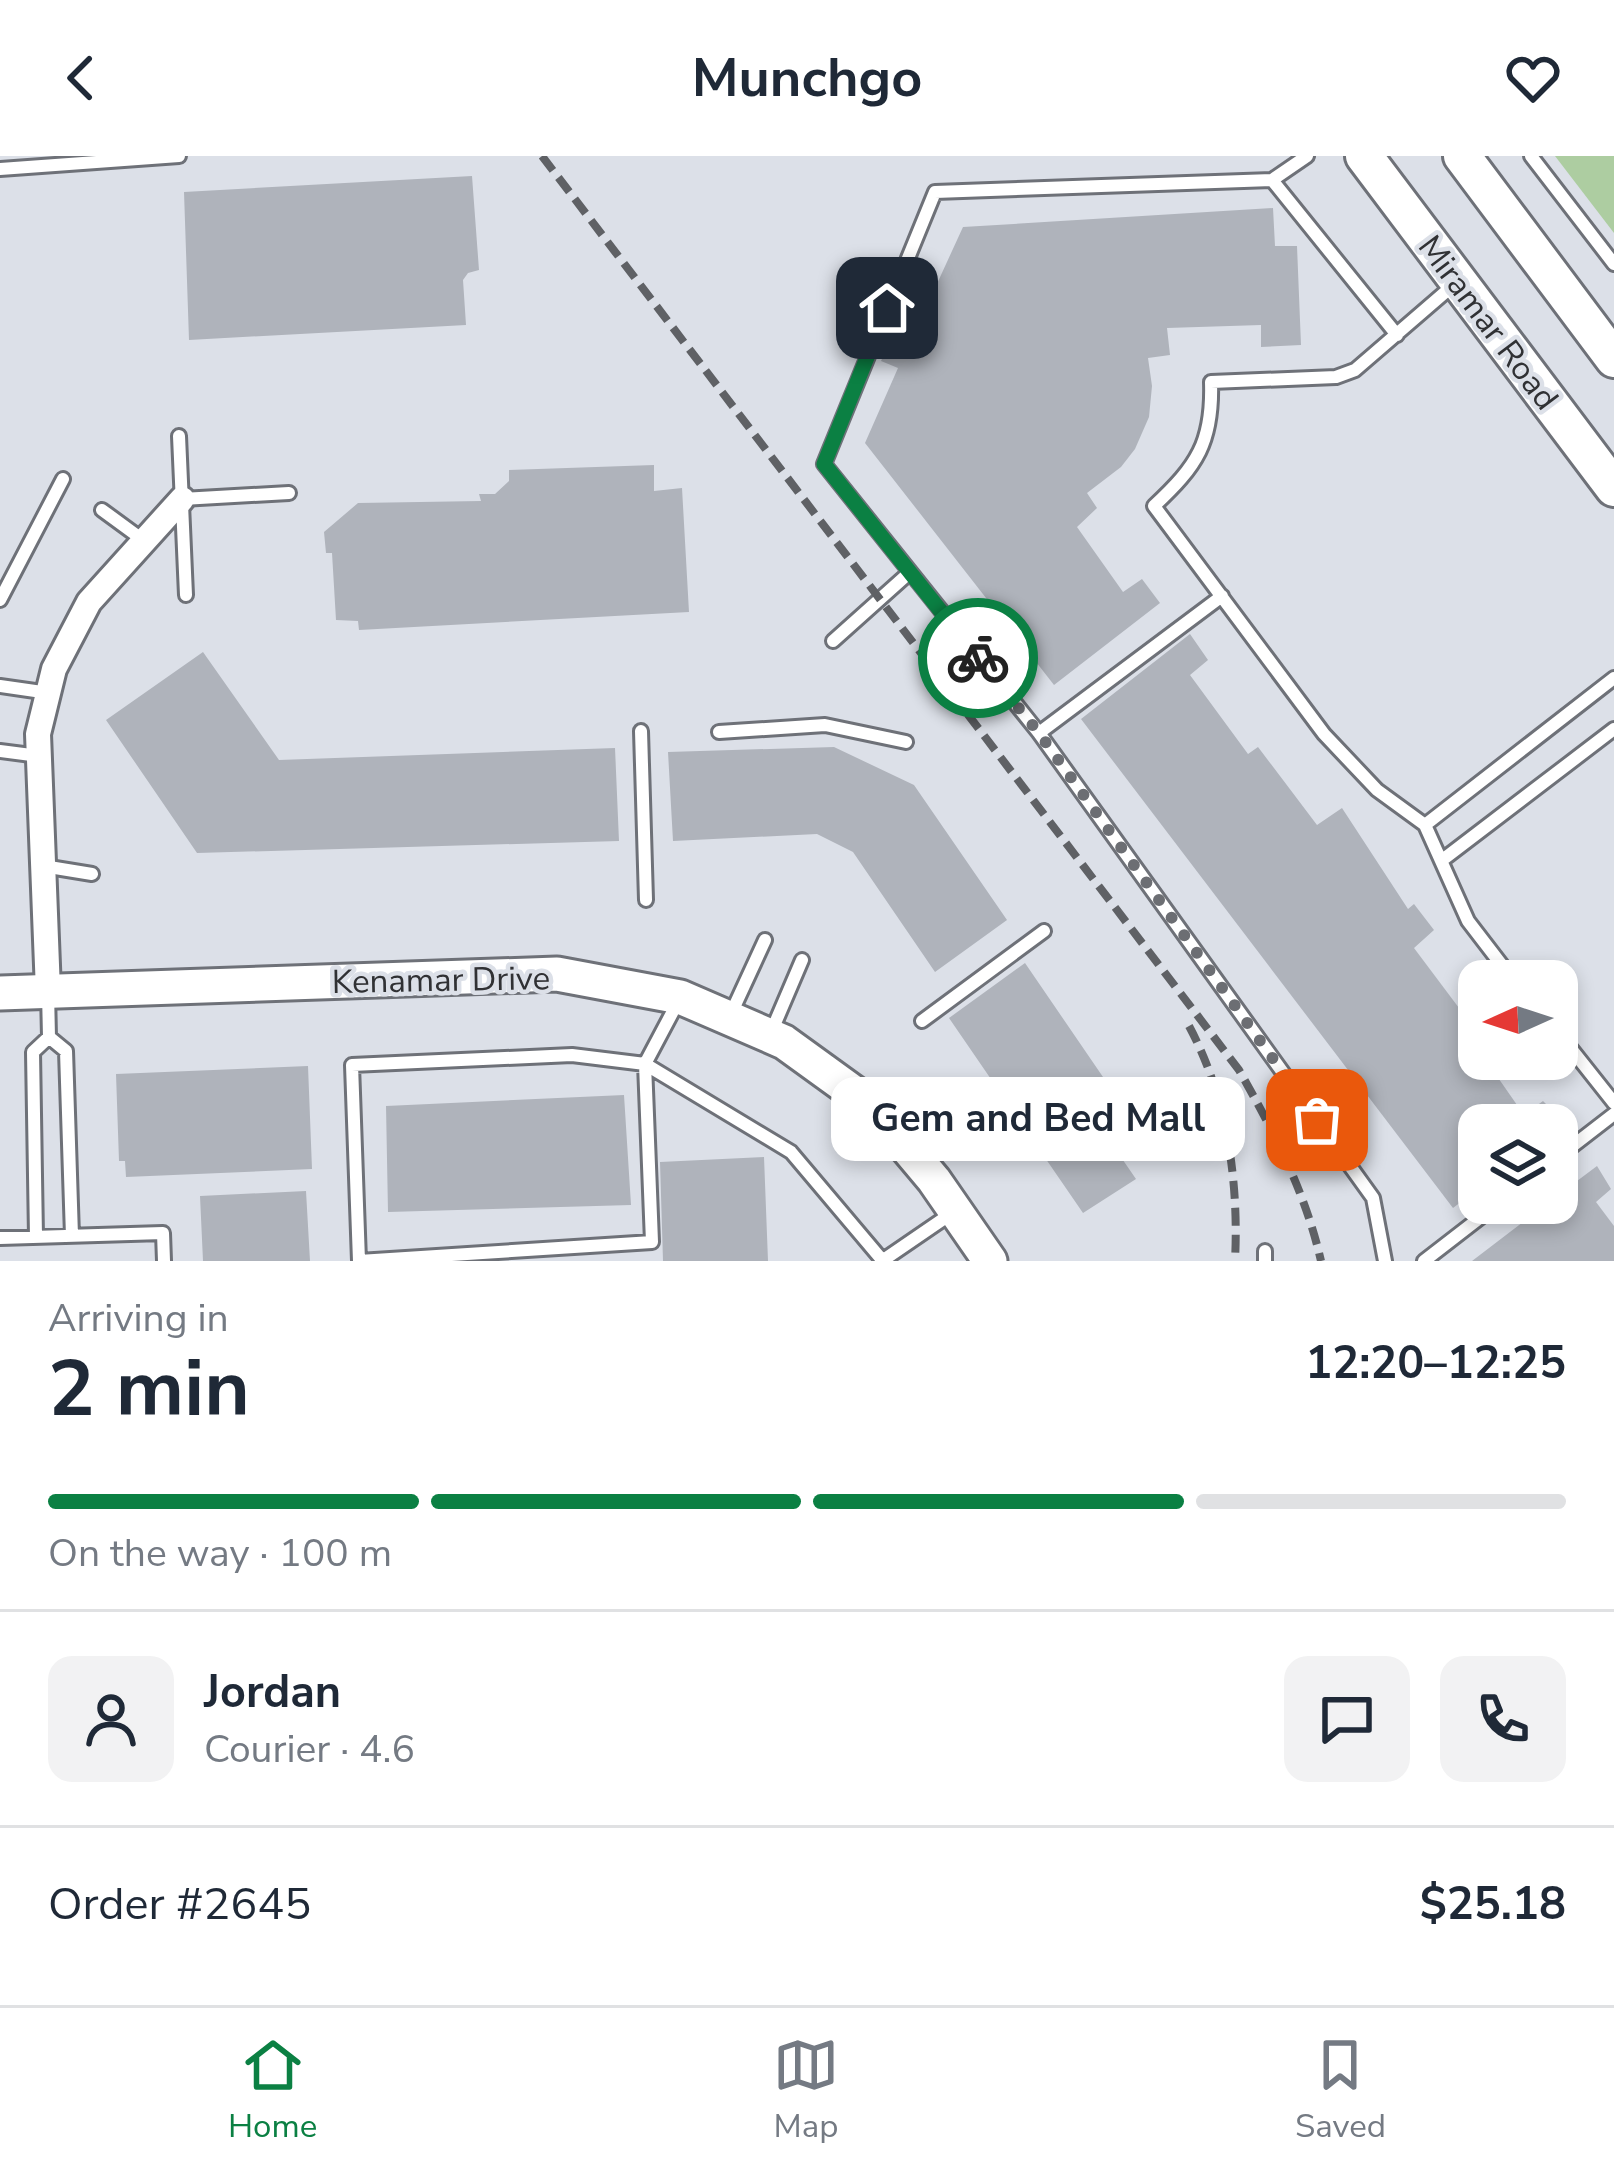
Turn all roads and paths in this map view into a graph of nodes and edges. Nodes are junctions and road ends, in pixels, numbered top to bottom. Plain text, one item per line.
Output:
1 (178, 156) edge
2 (1307, 156) edge
3 (1364, 156) edge
4 (1462, 156) edge
5 (1532, 156) edge
6 (0, 169) edge
7 (1271, 180) junction
8 (1614, 264) edge
9 (1458, 282) junction
10 (1397, 335) junction
11 (1614, 359) edge
12 (179, 436) dead end
13 (63, 479) dead end
14 (1614, 488) edge
15 (289, 493) dead end
16 (182, 499) junction
17 (102, 510) dead end
18 (144, 541) junction
19 (909, 573) junction
20 (186, 595) dead end
21 (1222, 596) junction
22 (0, 600) edge
23 (833, 641) dead end
24 (1614, 678) edge
25 (0, 686) edge
26 (49, 692) junction
27 (1614, 728) edge
28 (641, 731) dead end
29 (719, 732) dead end
30 (1039, 733) junction
31 (906, 742) dead end
32 (0, 751) edge
33 (39, 755) junction
34 (1425, 825) junction
35 (1441, 861) junction
36 (43, 866) junction
37 (92, 874) dead end
38 (646, 900) dead end
39 (1044, 931) dead end
40 (765, 940) dead end
41 (802, 960) dead end
42 (1498, 960) edge
43 (48, 991) junction
44 (0, 993) edge
45 (680, 997) junction
46 (729, 1018) junction
47 (922, 1021) dead end
48 (770, 1036) junction
49 (49, 1037) junction
50 (1578, 1058) edge
51 (645, 1064) junction
52 (1614, 1080) edge
53 (1602, 1089) junction
54 (1614, 1103) edge
55 (1614, 1114) edge
56 (1578, 1142) edge
57 (955, 1210) junction
58 (1472, 1224) edge
59 (72, 1236) junction
60 (35, 1237) junction
61 (0, 1238) edge
62 (164, 1261) edge
63 (882, 1261) edge
64 (990, 1261) edge
65 (1385, 1261) edge
66 (1424, 1261) edge

1 - 6 lane
2 - 7 lane
3 - 9 main road, Miramar Road
4 - 11 main road
5 - 8 lane
7 - 10 lane
7 - 19 lane
9 - 10 lane
9 - 14 main road, Miramar Road
10 - 21 lane
12 - 16 lane
13 - 22 lane
15 - 16 lane
16 - 18 street
16 - 20 lane
17 - 18 lane
18 - 26 street
19 - 23 lane
19 - 30 lane
21 - 30 lane
21 - 34 lane
24 - 34 lane
25 - 26 lane
26 - 33 street
27 - 35 lane
28 - 38 lane
29 - 31 lane
30 - 65 lane
32 - 33 lane
33 - 36 street
34 - 35 lane
35 - 42 lane
36 - 37 lane
36 - 43 street
39 - 47 lane
40 - 46 lane
41 - 48 lane
43 - 44 street, Kenamar Drive
43 - 45 street, Kenamar Drive
43 - 49 lane
45 - 46 street, Kenamar Drive
45 - 51 lane
46 - 48 street, Kenamar Drive
48 - 57 street, Kenamar Drive
49 - 59 lane
49 - 60 lane
50 - 53 lane
51 - 51 lane
51 - 63 lane
52 - 53 lane
53 - 54 lane
55 - 56 lane
57 - 63 lane
57 - 64 street, Kenamar Drive
58 - 66 lane
59 - 60 lane
59 - 62 lane
60 - 61 lane

